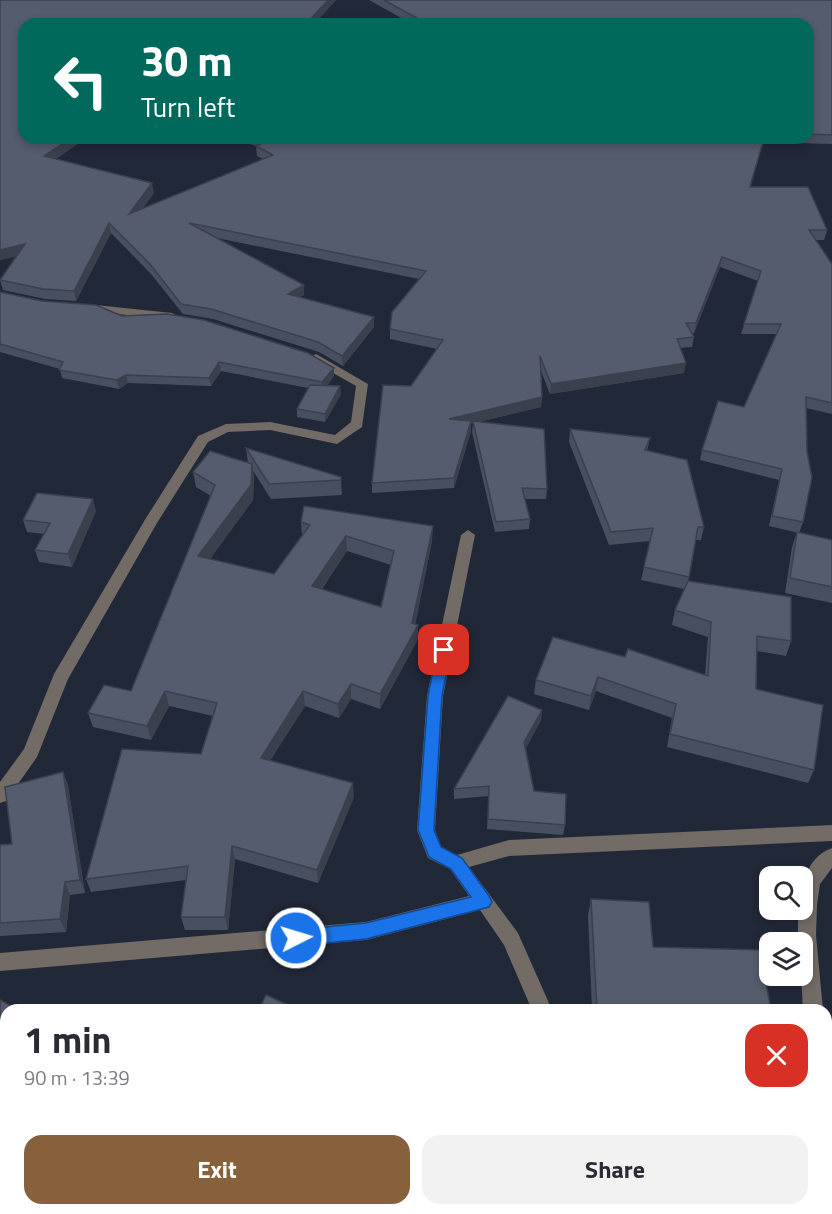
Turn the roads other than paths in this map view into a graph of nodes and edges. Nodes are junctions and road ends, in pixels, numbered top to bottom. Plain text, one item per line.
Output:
1 (67, 306) edge
2 (186, 320) edge
3 (305, 354) edge
4 (468, 535) dead end
5 (0, 796) edge
6 (832, 832) edge
7 (832, 856) edge
8 (456, 863) junction
9 (483, 902) junction
10 (0, 962) edge
11 (539, 1004) edge
12 (813, 1004) edge

1 - 2 street
3 - 5 street
4 - 8 street
6 - 8 street
7 - 12 street
8 - 9 street
9 - 10 street
9 - 11 street

